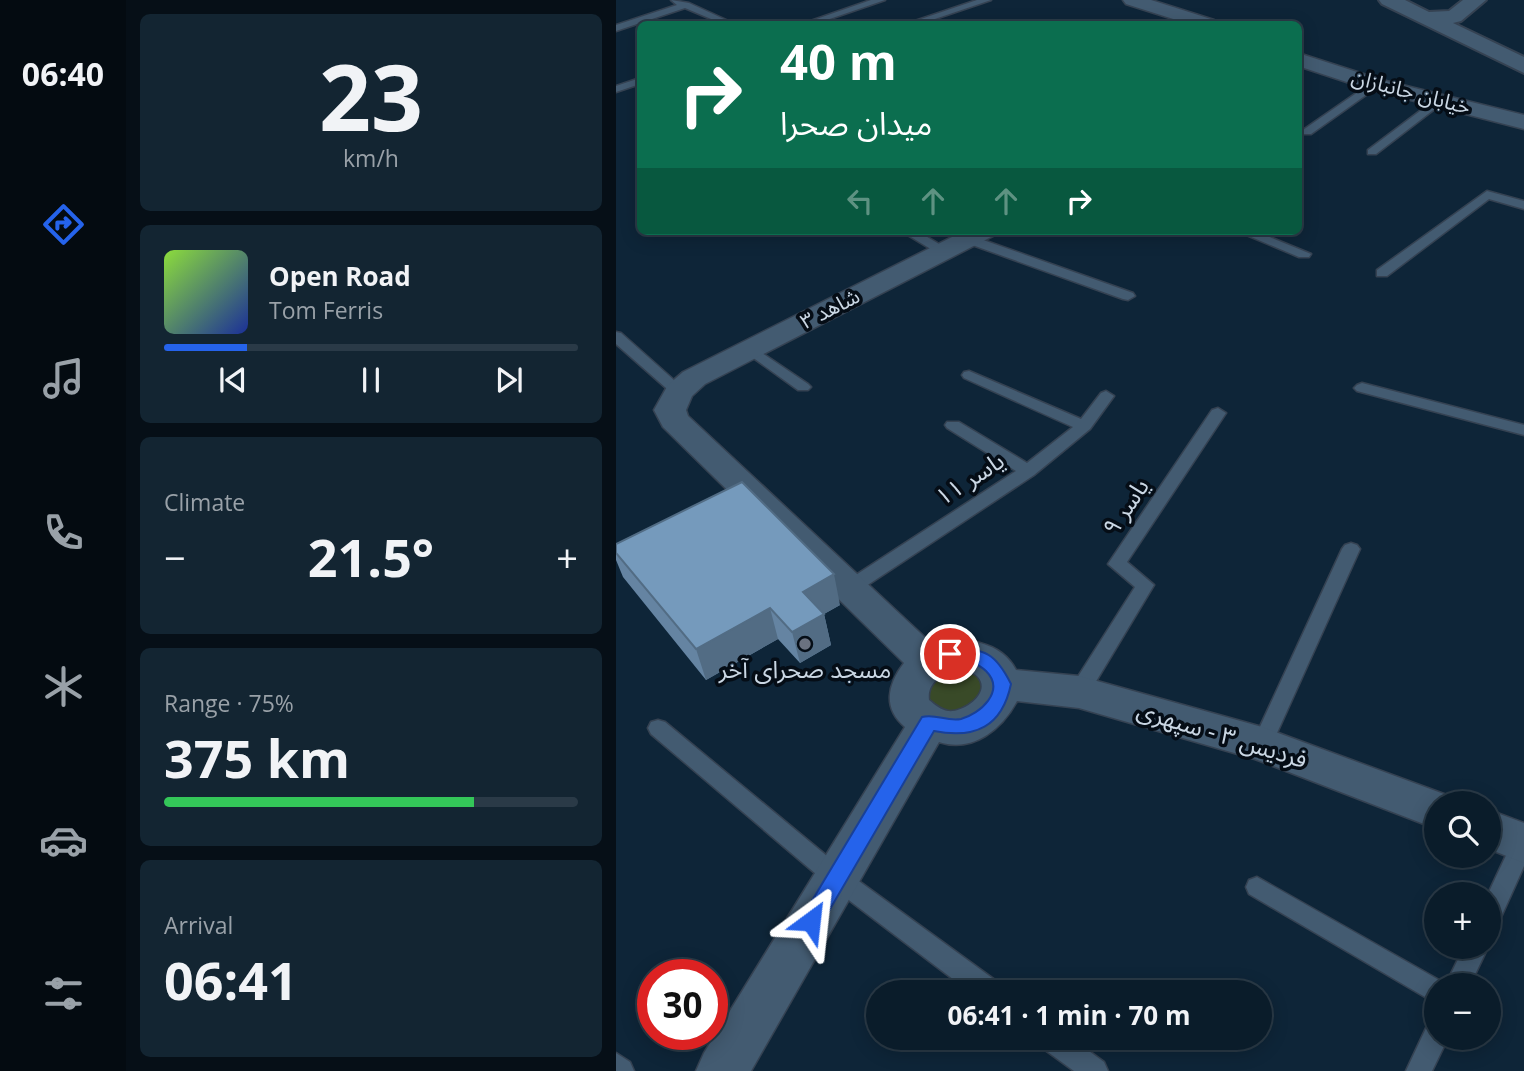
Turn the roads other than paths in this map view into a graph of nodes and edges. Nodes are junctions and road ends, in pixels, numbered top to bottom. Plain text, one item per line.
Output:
1 (673, 0) edge
2 (880, 0) edge
3 (986, 0) edge
4 (1132, 0) edge
5 (1389, 0) edge
6 (1439, 0) edge
7 (686, 5) junction
8 (1469, 5) edge
9 (1427, 18) junction
10 (637, 21) edge
11 (637, 21) edge
12 (723, 21) edge
13 (816, 21) edge
14 (920, 21) dead end
15 (1192, 21) edge
16 (1487, 22) dead end
17 (616, 28) edge
18 (1304, 65) edge
19 (1524, 66) edge
20 (637, 82) edge
21 (1375, 85) junction
22 (616, 89) edge
23 (1440, 101) junction
24 (1524, 122) edge
25 (1307, 132) dead end
26 (1371, 152) dead end
27 (1524, 205) edge
28 (914, 235) edge
29 (977, 235) edge
30 (1254, 235) edge
31 (944, 251) junction
32 (1304, 254) dead end
33 (1382, 273) dead end
34 (1128, 296) dead end
35 (616, 336) edge
36 (750, 349) junction
37 (969, 375) dead end
38 (803, 387) dead end
39 (1363, 388) dead end
40 (679, 392) junction
41 (1106, 396) dead end
42 (1218, 413) dead end
43 (953, 425) dead end
44 (1084, 426) junction
45 (1524, 430) edge
46 (1028, 471) junction
47 (1351, 549) dead end
48 (848, 589) junction
49 (928, 663) junction
50 (1002, 684) junction
51 (1079, 692) junction
52 (929, 723) junction
53 (658, 728) dead end
54 (1262, 744) junction
55 (1424, 805) edge
56 (1501, 833) edge
57 (1524, 842) edge
58 (837, 878) junction
59 (1257, 887) dead end
60 (1501, 892) edge
61 (974, 980) edge
62 (1424, 984) edge
63 (1066, 1050) edge
64 (1429, 1050) edge
65 (616, 1066) edge
66 (621, 1071) edge
67 (722, 1071) edge
68 (1095, 1071) edge
69 (1419, 1071) edge

1 - 7 lane
2 - 13 lane
3 - 14 lane
4 - 15 street
5 - 9 main road
6 - 8 main road
7 - 10 lane
7 - 12 lane
8 - 9 main road
8 - 16 main road
9 - 19 main road
11 - 17 lane
18 - 21 street, خیابان جانبازان
20 - 22 lane
21 - 23 street, خیابان جانبازان
21 - 25 lane
23 - 24 street, خیابان جانبازان
23 - 26 lane
27 - 33 lane
28 - 31 lane
29 - 31 street, شاهد ۳
29 - 34 lane
30 - 32 lane
31 - 36 street, شاهد ۳
35 - 40 lane
36 - 38 lane
36 - 40 street, شاهد ۳
37 - 44 lane
39 - 45 lane
40 - 48 street
41 - 44 lane, یاسر ۱۱
42 - 51 lane, یاسر ۹
43 - 46 lane
44 - 46 lane, یاسر ۱۱
46 - 48 lane, یاسر ۱۱
47 - 54 lane
48 - 49 street
49 - 50 street
49 - 52 street
50 - 51 street, فردیس ۳ - سپهری
50 - 52 street
51 - 54 street, فردیس ۳ - سپهری
52 - 58 street
53 - 58 lane
54 - 55 street, فردیس ۳ - سپهری
56 - 57 street
57 - 60 lane
58 - 61 lane
58 - 67 street
59 - 62 lane
63 - 68 lane
64 - 69 lane
65 - 66 lane

